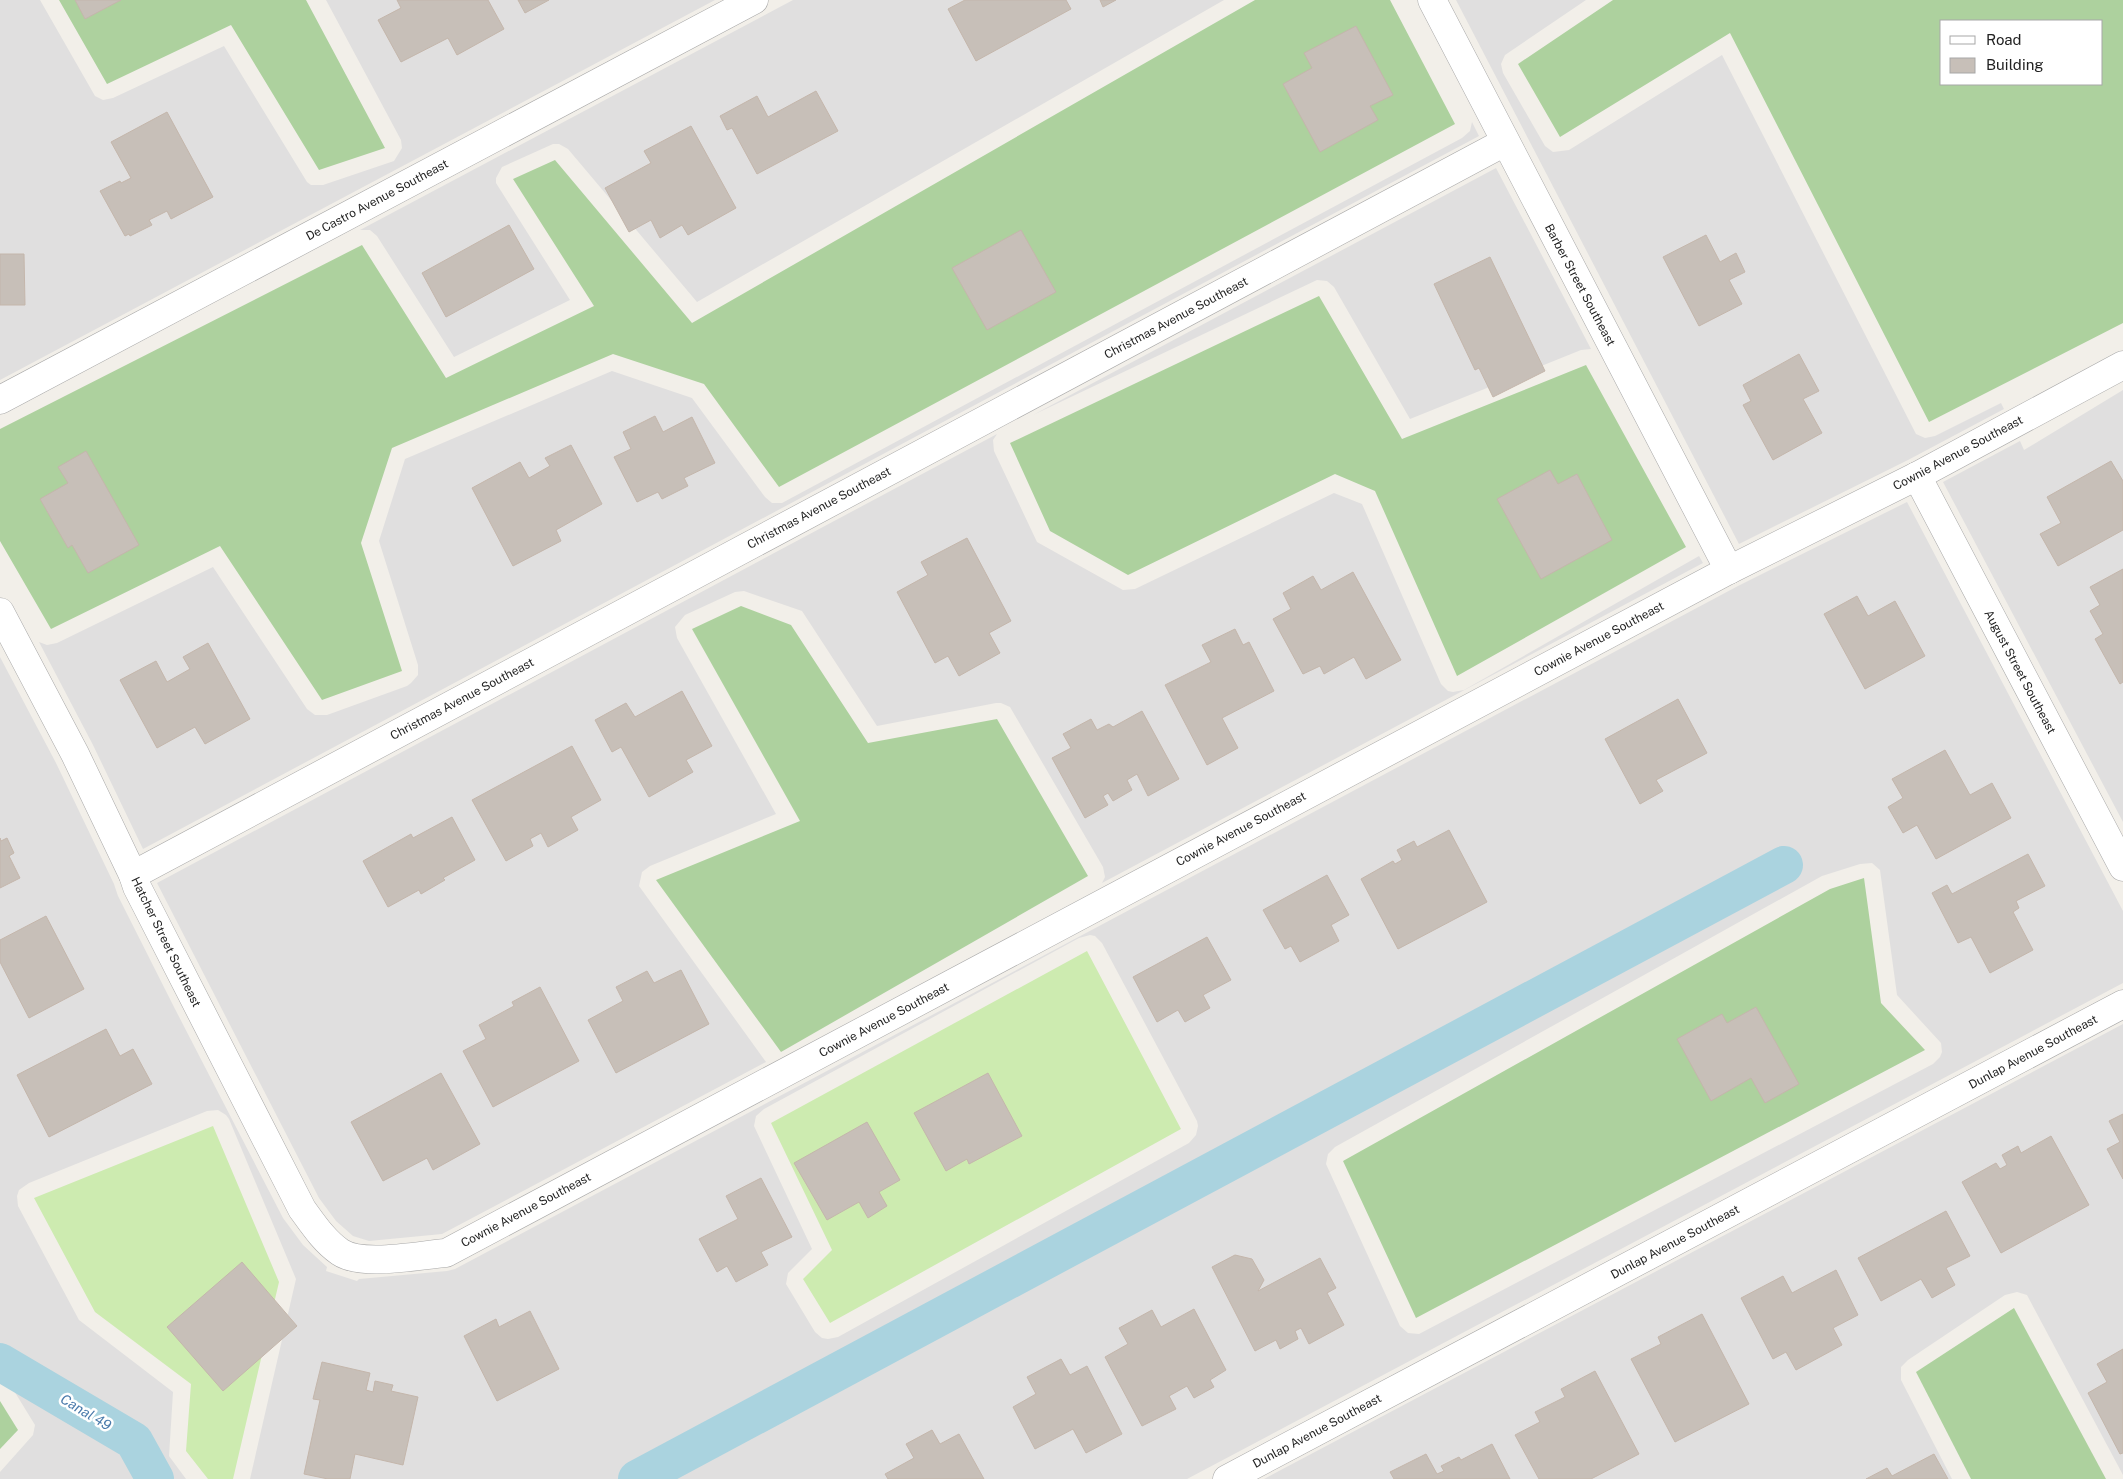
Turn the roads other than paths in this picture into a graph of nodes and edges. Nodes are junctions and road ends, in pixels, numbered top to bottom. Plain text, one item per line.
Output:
1 (754, 0) edge
2 (1432, 0) edge
3 (1505, 142) junction
4 (2123, 365) edge
5 (0, 400) edge
6 (1917, 476) junction
7 (1729, 570) junction
8 (0, 612) edge
9 (2123, 867) edge
10 (133, 875) junction
11 (2123, 1004) edge
12 (350, 1257) joint
13 (1227, 1479) edge

1 - 5 street, De Castro Avenue Southeast
2 - 3 street, Barber Street Southeast
3 - 7 street, Barber Street Southeast
3 - 10 street, Christmas Avenue Southeast
4 - 6 street, Cownie Avenue Southeast
6 - 7 street, Cownie Avenue Southeast
6 - 9 street, August Street Southeast
7 - 12 street, Cownie Avenue Southeast
8 - 10 street, Hatcher Street Southeast
10 - 12 street, Hatcher Street Southeast
11 - 13 street, Dunlap Avenue Southeast

